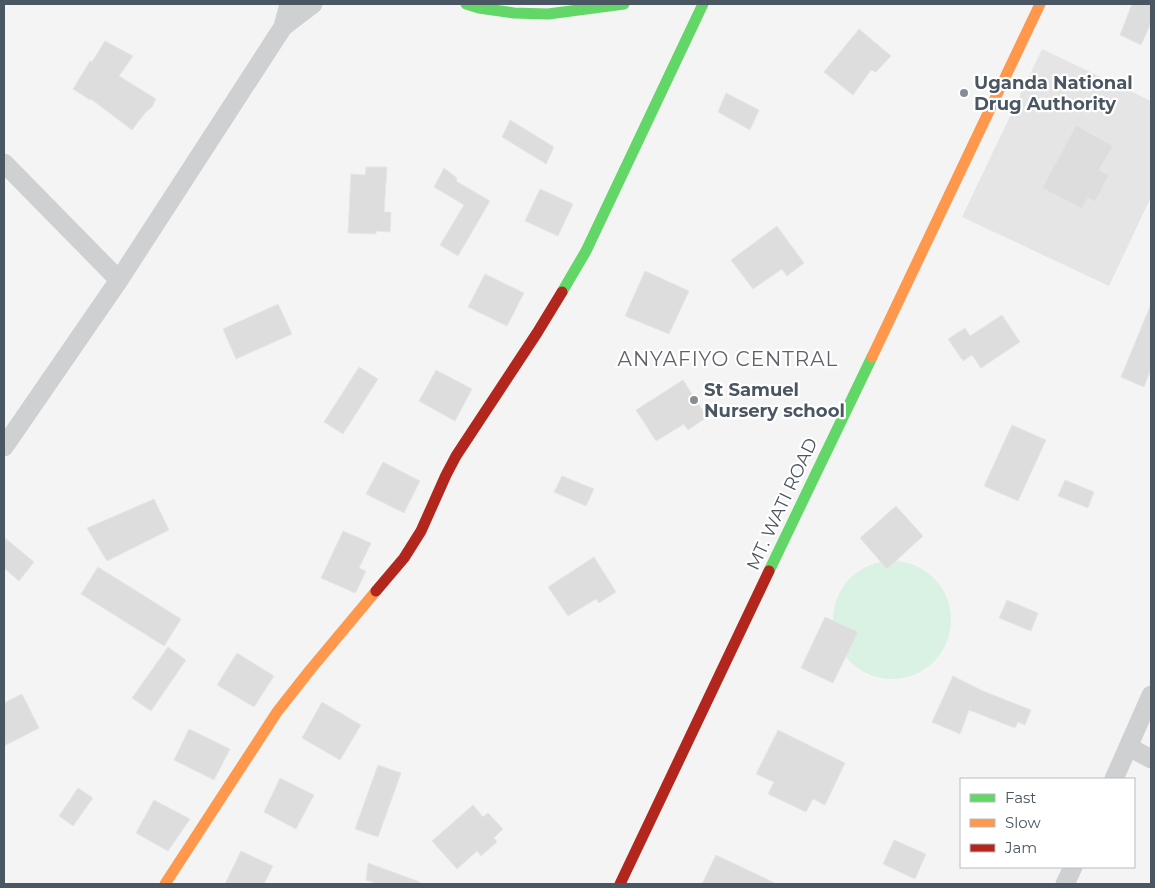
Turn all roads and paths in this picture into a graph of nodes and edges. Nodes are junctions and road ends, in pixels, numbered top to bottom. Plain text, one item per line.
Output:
1 (289, 4) edge
2 (313, 4) edge
3 (466, 4) edge
4 (624, 4) edge
5 (703, 4) edge
6 (1040, 4) edge
7 (283, 27) junction
8 (4, 163) edge
9 (119, 280) junction
10 (4, 447) edge
11 (1151, 696) edge
12 (1129, 747) junction
13 (1151, 759) edge
14 (1114, 778) edge
15 (1073, 868) edge
16 (165, 884) edge
17 (620, 884) edge
18 (1065, 884) edge

1 - 7 street
2 - 7 street
3 - 4 street
5 - 16 street
6 - 17 street, MT. WATI ROAD
7 - 9 street
8 - 9 street
9 - 10 street
11 - 12 street
12 - 13 street
12 - 14 street
15 - 18 street

